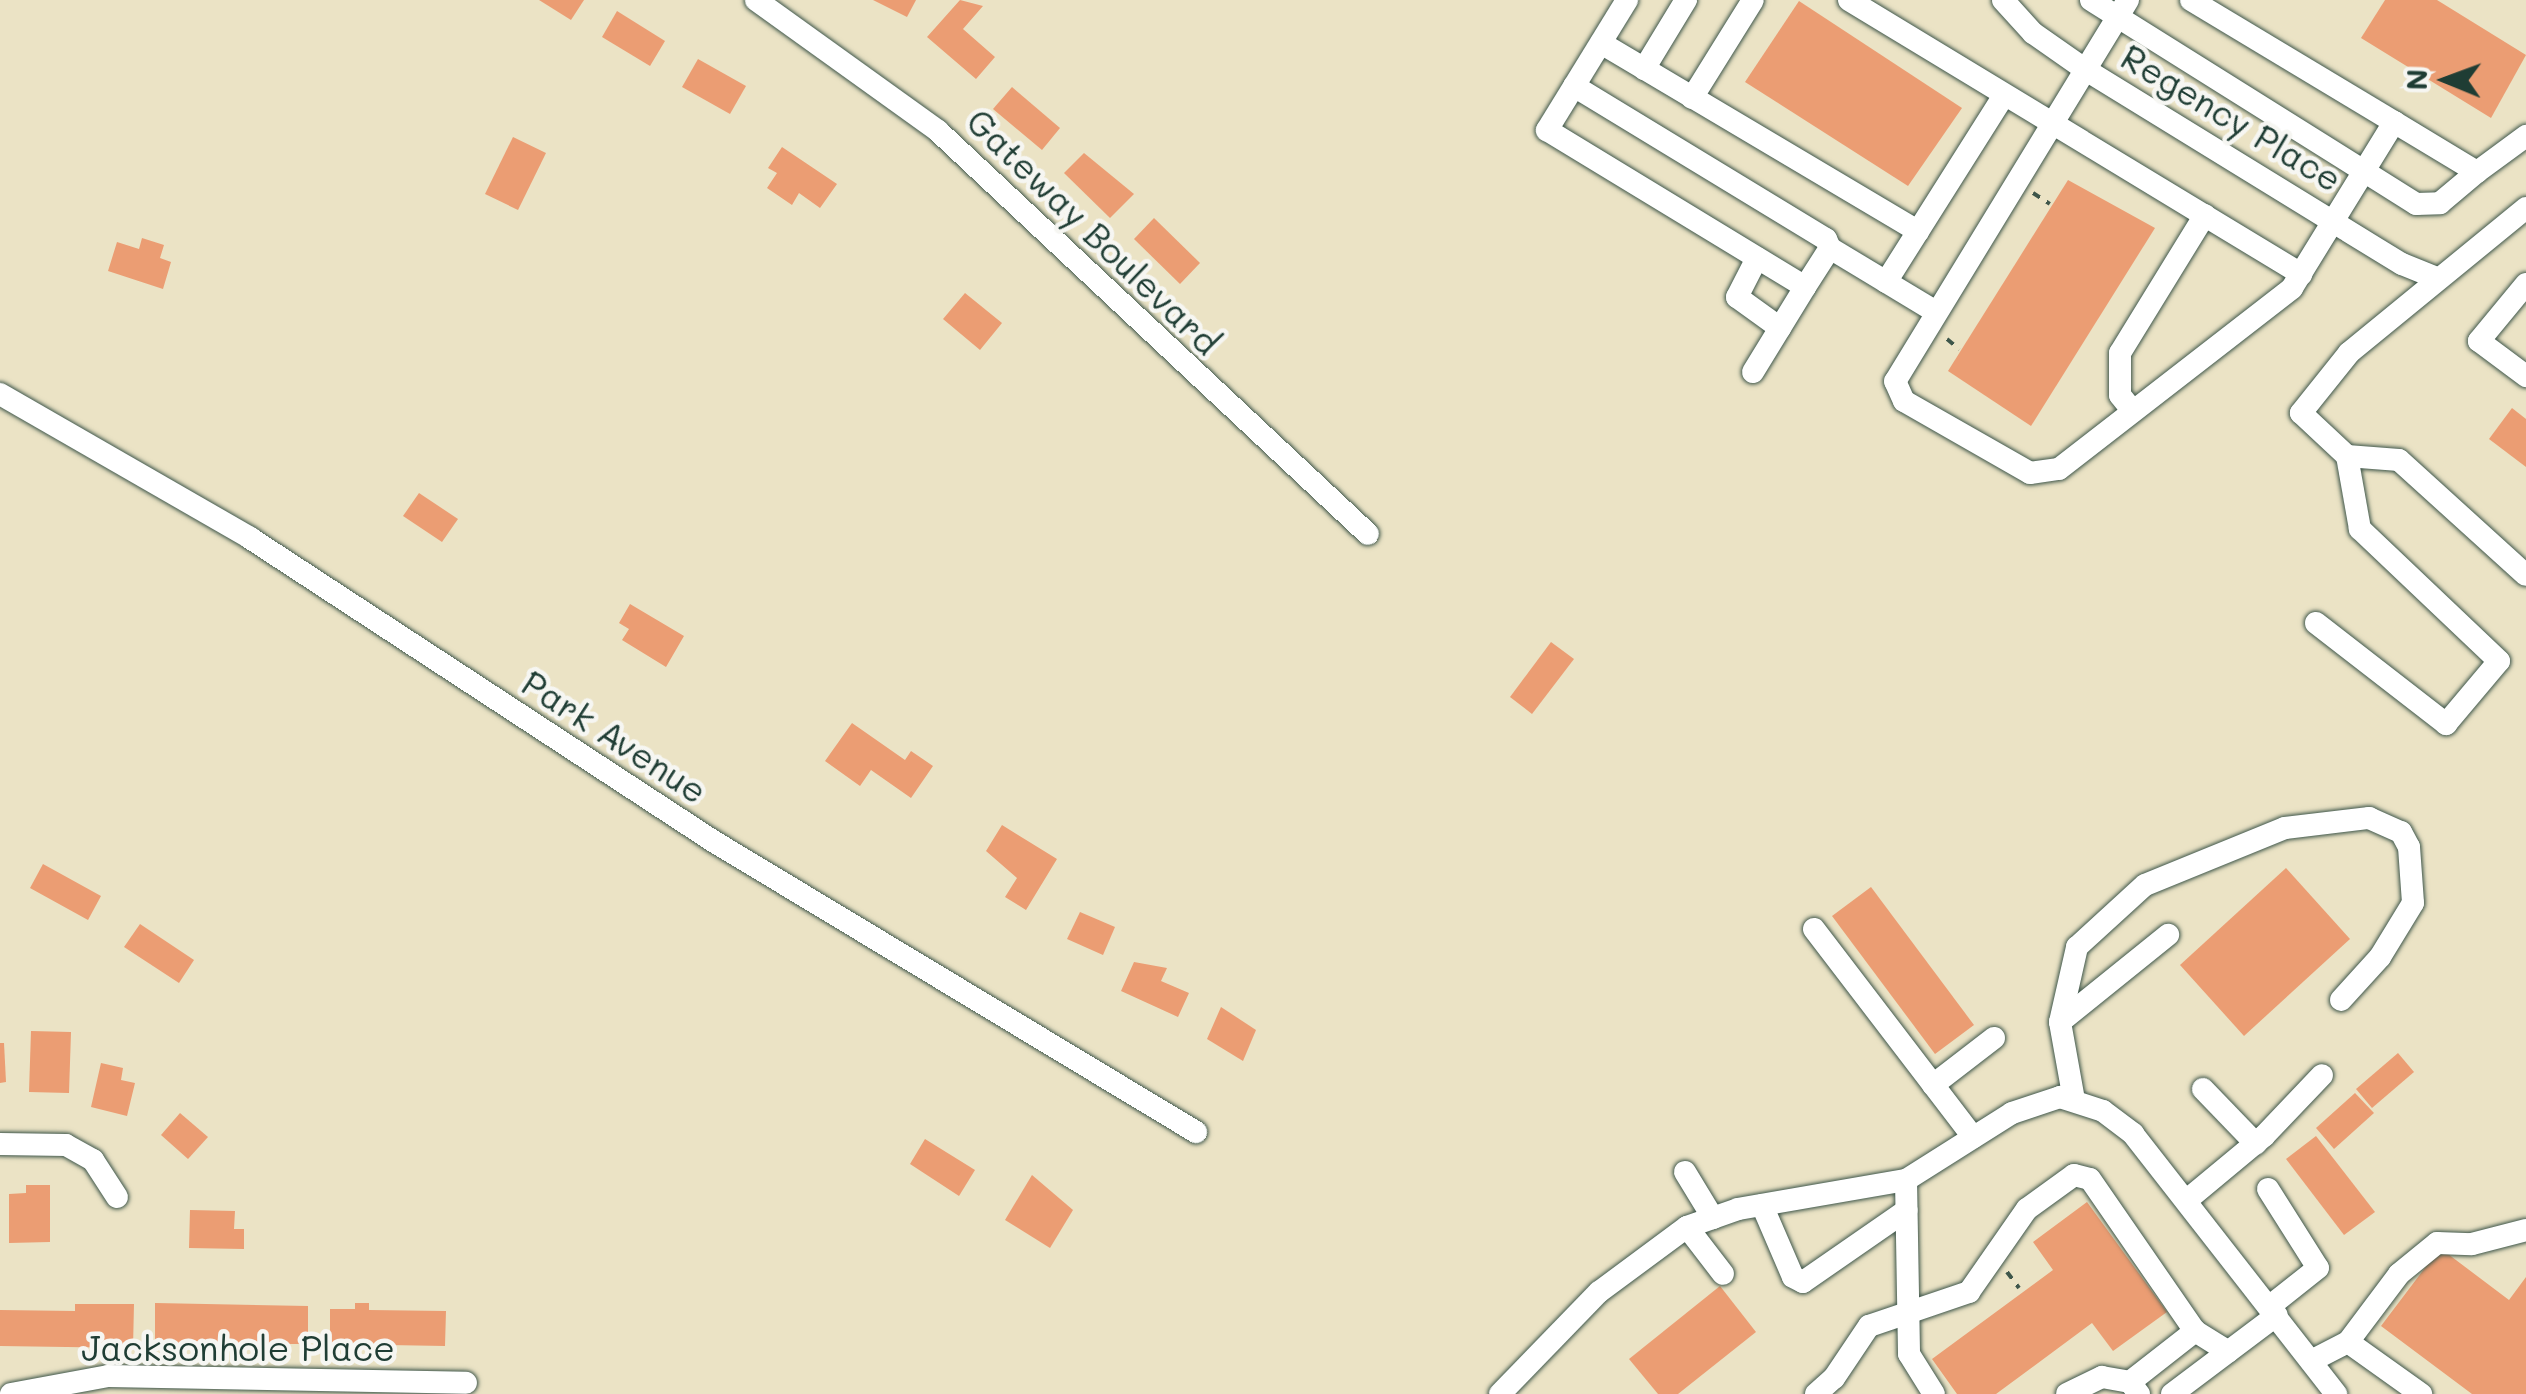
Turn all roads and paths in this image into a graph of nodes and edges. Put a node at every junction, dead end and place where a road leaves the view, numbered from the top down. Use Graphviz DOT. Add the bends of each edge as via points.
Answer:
graph roads {
  1 [pos="756,0"];
  2 [pos="1627,0"];
  3 [pos="1686,0"];
  4 [pos="1753,0"];
  5 [pos="1849,0"];
  6 [pos="2003,0"];
  7 [pos="2091,0"];
  8 [pos="2191,0"];
  9 [pos="2121,10"];
  10 [pos="1600,43"];
  11 [pos="1644,68"];
  12 [pos="2083,68"];
  13 [pos="1574,86"];
  14 [pos="2004,96"];
  15 [pos="1692,98"];
  16 [pos="2051,120"];
  17 [pos="2394,122"];
  18 [pos="2526,136"];
  19 [pos="2363,171"];
  20 [pos="2477,172"];
  21 [pos="2526,208"];
  22 [pos="2206,216"];
  23 [pos="2334,219"];
  24 [pos="1918,231"];
  25 [pos="1830,248"];
  26 [pos="1758,258"];
  27 [pos="2301,274"];
  28 [pos="2436,278"];
  29 [pos="1886,282"];
  30 [pos="2526,284"];
  31 [pos="1805,287"];
  32 [pos="1936,312"];
  33 [pos="1780,328"];
  34 [pos="1944,336"];
  35 [pos="1959,348"];
  36 [pos="1753,372"];
  37 [pos="2526,376"];
  38 [pos="0,394"];
  39 [pos="2132,410"];
  40 [pos="2347,456"];
  41 [pos="1368,534"];
  42 [pos="2526,574"];
  43 [pos="2316,623"];
  44 [pos="1814,929"];
  45 [pos="2168,935"];
  46 [pos="2341,1000"];
  47 [pos="2060,1022"];
  48 [pos="1994,1038"];
  49 [pos="2322,1076"];
  50 [pos="1933,1085"];
  51 [pos="2202,1089"];
  52 [pos="2074,1100"];
  53 [pos="1196,1132"];
  54 [pos="1973,1137"];
  55 [pos="0,1144"];
  56 [pos="2256,1144"];
  57 [pos="1685,1172"];
  58 [pos="1906,1180"];
  59 [pos="2268,1190"];
  60 [pos="117,1197"];
  61 [pos="2187,1200"];
  62 [pos="1762,1206"];
  63 [pos="1907,1210"];
  64 [pos="1714,1218"];
  65 [pos="1687,1227"];
  66 [pos="2526,1230"];
  67 [pos="1723,1274"];
  68 [pos="2274,1310"];
  69 [pos="1908,1312"];
  70 [pos="2195,1332"];
  71 [pos="2348,1342"];
  72 [pos="2228,1352"];
  73 [pos="2311,1361"];
  74 [pos="466,1383"];
  75 [pos="2135,1388"];
  76 [pos="11,1394"];
  77 [pos="1500,1394"];
  78 [pos="1816,1394"];
  79 [pos="1934,1394"];
  80 [pos="2066,1394"];
  81 [pos="2172,1394"];
  82 [pos="2336,1394"];
  83 [pos="2421,1394"];
  1 -- 41 [label="street, Gateway Boulevard" via="938,131"];
  2 -- 10 [label="street"];
  3 -- 11 [label="street"];
  4 -- 15 [label="street"];
  5 -- 14 [label="street"];
  6 -- 12 [label="street, Regency Place" via="2032,33"];
  7 -- 9 [label="street"];
  8 -- 17 [label="street"];
  9 -- 12 [label="street"];
  9 -- 19 [label="street"];
  10 -- 11 [label="street"];
  10 -- 13 [label="street"];
  11 -- 15 [label="street"];
  12 -- 16 [label="street"];
  12 -- 23 [label="street, Regency Place"];
  13 -- 25 [label="street" via="1826,239"];
  13 -- 26 [label="street" via="1547,130"];
  14 -- 16 [label="street"];
  14 -- 24 [label="street"];
  15 -- 24 [label="street"];
  16 -- 22 [label="street"];
  16 -- 32 [label="street"];
  17 -- 19 [label="street"];
  17 -- 20 [label="street"];
  18 -- 20 [label="street"];
  19 -- 20 [label="street" via="2430,206"];
  19 -- 23 [label="street"];
  21 -- 28 [label="street"];
  22 -- 27 [label="street"];
  22 -- 39 [label="street" via="2120,353 2120,395"];
  23 -- 27 [label="street"];
  23 -- 28 [label="street, Regency Place"];
  24 -- 29 [label="street"];
  25 -- 29 [label="street"];
  25 -- 31 [label="street"];
  26 -- 31 [label="street"];
  26 -- 33 [label="street" via="1737,297"];
  27 -- 39 [label="street" via="2292,288"];
  28 -- 40 [label="street" via="2350,354 2301,413"];
  29 -- 32 [label="street"];
  30 -- 37 [label="street" via="2479,341"];
  31 -- 33 [label="street"];
  32 -- 39 [label="street" via="1896,390 1904,401 2030,473 2059,469"];
  33 -- 36 [label="street"];
  34 -- 35 [label="path"];
  38 -- 53 [label="street, Park Avenue" via="250,538 712,841"];
  40 -- 42 [label="street" via="2399,460"];
  40 -- 43 [label="street" via="2360,530 2499,661 2446,724"];
  44 -- 50 [label="street"];
  45 -- 47 [label="street"];
  46 -- 47 [label="street" via="2380,957 2413,903 2409,847 2401,832 2369,818 2285,828 2136,891 2077,947"];
  47 -- 52 [label="street"];
  48 -- 50 [label="street"];
  49 -- 56 [label="street"];
  50 -- 54 [label="street"];
  51 -- 56 [label="street"];
  52 -- 54 [label="street" via="2038,1100"];
  52 -- 61 [label="street" via="2103,1111 2132,1134"];
  54 -- 58 [label="street"];
  55 -- 60 [label="street" via="66,1145 93,1160"];
  56 -- 61 [label="street"];
  57 -- 64 [label="street"];
  58 -- 62 [label="street"];
  58 -- 63 [label="street"];
  59 -- 68 [label="street" via="2318,1268"];
  61 -- 68 [label="street"];
  62 -- 63 [label="street" via="1802,1282"];
  62 -- 64 [label="street"];
  63 -- 69 [label="street"];
  64 -- 65 [label="street"];
  65 -- 67 [label="street"];
  65 -- 77 [label="street" via="1599,1292"];
  66 -- 71 [label="street" via="2472,1244 2436,1244 2399,1274"];
  68 -- 72 [label="street"];
  68 -- 73 [label="street"];
  69 -- 70 [label="street" via="1968,1292 1988,1273 2028,1209 2074,1175 2090,1179"];
  69 -- 78 [label="street" via="1869,1326"];
  69 -- 79 [label="street" via="1909,1354"];
  70 -- 72 [label="street"];
  70 -- 75 [label="street"];
  71 -- 73 [label="street"];
  71 -- 83 [label="street"];
  72 -- 81 [label="street"];
  73 -- 82 [label="street"];
  74 -- 76 [label="street, Jacksonhole Place" via="108,1376"];
  75 -- 80 [label="street" via="2102,1377"];
}
